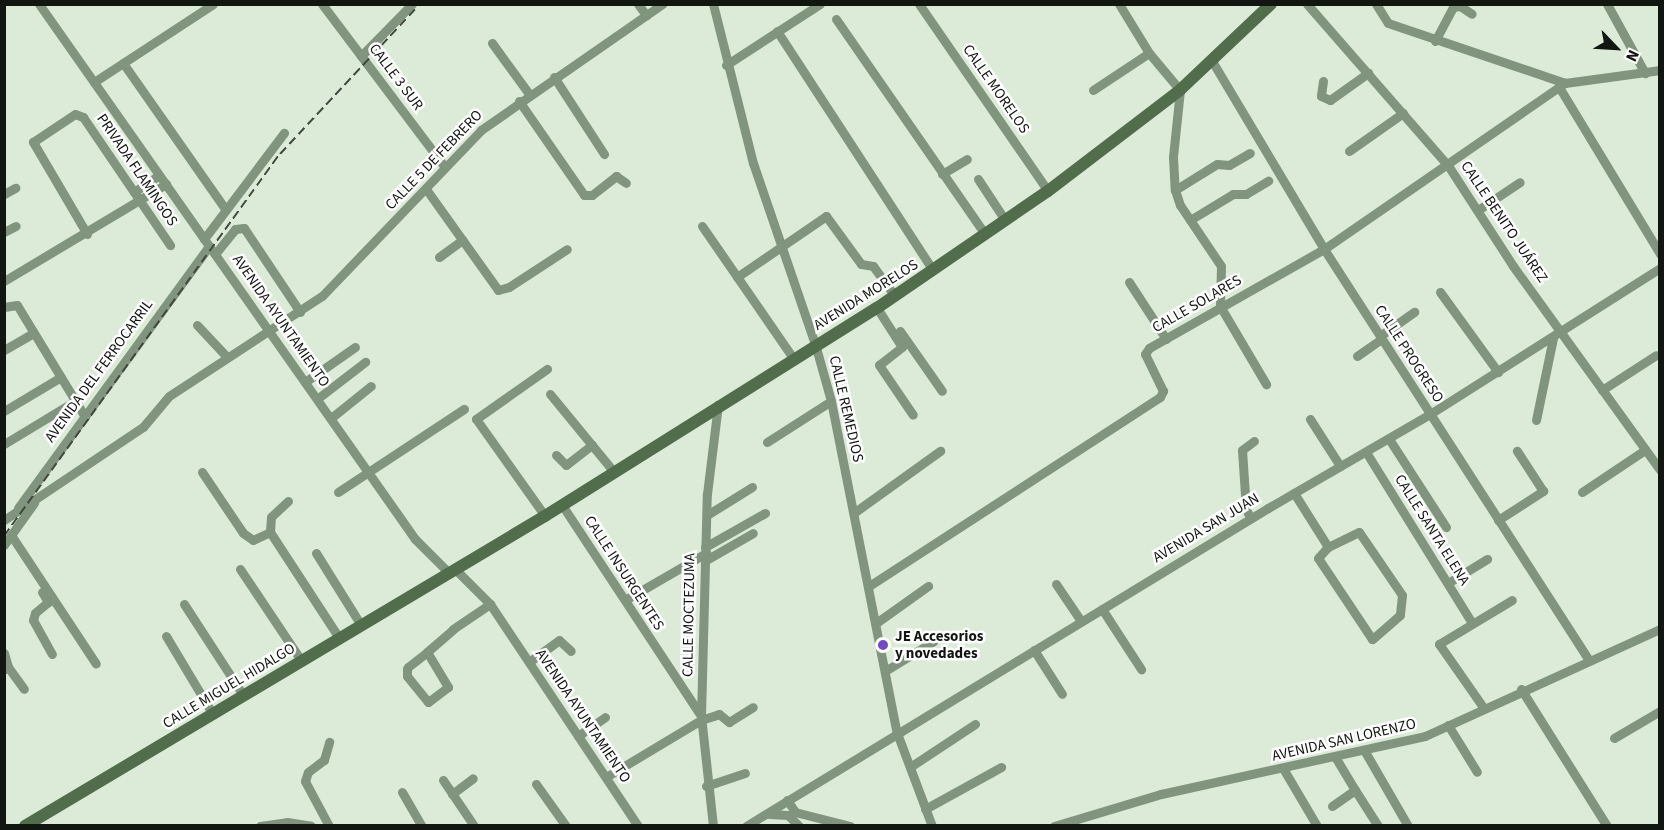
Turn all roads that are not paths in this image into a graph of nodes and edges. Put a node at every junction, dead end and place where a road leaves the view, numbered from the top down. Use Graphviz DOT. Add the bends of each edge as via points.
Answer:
graph roads {
  1 [pos="39,4"];
  2 [pos="213,4"];
  3 [pos="322,4"];
  4 [pos="412,4"];
  5 [pos="638,4"];
  6 [pos="662,4"];
  7 [pos="713,4"];
  8 [pos="820,4"];
  9 [pos="919,4"];
  10 [pos="1270,4"];
  11 [pos="1307,4"];
  12 [pos="1376,4"];
  13 [pos="1607,4"];
  14 [pos="1119,5"];
  15 [pos="1472,14"];
  16 [pos="646,15"];
  17 [pos="836,19"];
  18 [pos="777,31"];
  19 [pos="1435,41"];
  20 [pos="492,43"];
  21 [pos="1149,53"];
  22 [pos="361,56"];
  23 [pos="1212,61"];
  24 [pos="123,63"];
  25 [pos="726,65"];
  26 [pos="1659,70"];
  27 [pos="1368,73"];
  28 [pos="1645,73"];
  29 [pos="554,77"];
  30 [pos="1323,81"];
  31 [pos="94,82"];
  32 [pos="1562,85"];
  33 [pos="1092,90"];
  34 [pos="1180,90"];
  35 [pos="529,94"];
  36 [pos="519,101"];
  37 [pos="1403,113"];
  38 [pos="284,133"];
  39 [pos="1349,151"];
  40 [pos="1250,153"];
  41 [pos="604,154"];
  42 [pos="967,159"];
  43 [pos="445,167"];
  44 [pos="1449,167"];
  45 [pos="942,174"];
  46 [pos="159,175"];
  47 [pos="978,179"];
  48 [pos="1268,181"];
  49 [pos="1520,182"];
  50 [pos="626,183"];
  51 [pos="166,184"];
  52 [pos="15,188"];
  53 [pos="426,189"];
  54 [pos="1048,190"];
  55 [pos="1175,190"];
  56 [pos="134,192"];
  57 [pos="4,194"];
  58 [pos="140,201"];
  59 [pos="226,210"];
  60 [pos="1478,210"];
  61 [pos="1005,220"];
  62 [pos="1190,220"];
  63 [pos="16,225"];
  64 [pos="702,226"];
  65 [pos="4,232"];
  66 [pos="87,234"];
  67 [pos="985,234"];
  68 [pos="462,240"];
  69 [pos="170,245"];
  70 [pos="209,246"];
  71 [pos="781,246"];
  72 [pos="567,249"];
  73 [pos="1324,249"];
  74 [pos="1659,254"];
  75 [pos="439,257"];
  76 [pos="1659,268"];
  77 [pos="933,270"];
  78 [pos="736,277"];
  79 [pos="4,281"];
  80 [pos="1129,282"];
  81 [pos="1440,292"];
  82 [pos="895,296"];
  83 [pos="879,306"];
  84 [pos="1220,306"];
  85 [pos="4,307"];
  86 [pos="300,312"];
  87 [pos="1414,312"];
  88 [pos="197,325"];
  89 [pos="269,332"];
  90 [pos="34,333"];
  91 [pos="1557,335"];
  92 [pos="1381,338"];
  93 [pos="1166,339"];
  94 [pos="815,344"];
  95 [pos="355,346"];
  96 [pos="4,350"];
  97 [pos="1656,355"];
  98 [pos="1357,356"];
  99 [pos="227,357"];
  100 [pos="793,358"];
  101 [pos="365,362"];
  102 [pos="547,369"];
  103 [pos="1498,372"];
  104 [pos="61,377"];
  105 [pos="305,382"];
  106 [pos="1266,384"];
  107 [pos="371,386"];
  108 [pos="1602,390"];
  109 [pos="942,391"];
  110 [pos="550,394"];
  111 [pos="317,399"];
  112 [pos="75,401"];
  113 [pos="831,401"];
  114 [pos="718,405"];
  115 [pos="464,409"];
  116 [pos="4,411"];
  117 [pos="1430,414"];
  118 [pos="913,415"];
  119 [pos="84,417"];
  120 [pos="331,418"];
  121 [pos="1310,418"];
  122 [pos="1536,420"];
  123 [pos="1389,439"];
  124 [pos="1254,441"];
  125 [pos="767,442"];
  126 [pos="4,444"];
  127 [pos="592,445"];
  128 [pos="1645,450"];
  129 [pos="940,451"];
  130 [pos="1517,451"];
  131 [pos="1366,452"];
  132 [pos="556,455"];
  133 [pos="1340,466"];
  134 [pos="1659,470"];
  135 [pos="202,472"];
  136 [pos="368,472"];
  137 [pos="614,472"];
  138 [pos="752,487"];
  139 [pos="338,492"];
  140 [pos="1582,492"];
  141 [pos="1294,493"];
  142 [pos="37,499"];
  143 [pos="288,501"];
  144 [pos="562,505"];
  145 [pos="855,512"];
  146 [pos="765,513"];
  147 [pos="14,514"];
  148 [pos="707,515"];
  149 [pos="545,516"];
  150 [pos="1251,518"];
  151 [pos="4,520"];
  152 [pos="1498,520"];
  153 [pos="1446,527"];
  154 [pos="270,532"];
  155 [pos="753,533"];
  156 [pos="8,540"];
  157 [pos="1328,547"];
  158 [pos="316,553"];
  159 [pos="706,553"];
  160 [pos="1487,559"];
  161 [pos="240,569"];
  162 [pos="452,571"];
  163 [pos="1448,583"];
  164 [pos="1056,584"];
  165 [pos="869,586"];
  166 [pos="928,586"];
  167 [pos="625,600"];
  168 [pos="1512,600"];
  169 [pos="184,604"];
  170 [pos="490,604"];
  171 [pos="1102,609"];
  172 [pos="1081,621"];
  173 [pos="876,623"];
  174 [pos="1472,623"];
  175 [pos="361,625"];
  176 [pos="1658,632"];
  177 [pos="166,636"];
  178 [pos="339,638"];
  179 [pos="934,641"];
  180 [pos="1034,650"];
  181 [pos="571,651"];
  182 [pos="427,652"];
  183 [pos="4,653"];
  184 [pos="52,654"];
  185 [pos="1588,659"];
  186 [pos="301,660"];
  187 [pos="530,662"];
  188 [pos="96,664"];
  189 [pos="6,668"];
  190 [pos="1142,669"];
  191 [pos="885,671"];
  192 [pos="1521,689"];
  193 [pos="24,690"];
  194 [pos="1062,694"];
  195 [pos="243,695"];
  196 [pos="1483,706"];
  197 [pos="753,707"];
  198 [pos="1659,711"];
  199 [pos="212,713"];
  200 [pos="605,717"];
  201 [pos="701,718"];
  202 [pos="975,724"];
  203 [pos="1448,725"];
  204 [pos="897,733"];
  205 [pos="578,736"];
  206 [pos="1614,738"];
  207 [pos="329,742"];
  208 [pos="1364,750"];
  209 [pos="1335,757"];
  210 [pos="910,767"];
  211 [pos="1001,767"];
  212 [pos="1284,770"];
  213 [pos="1477,772"];
  214 [pos="745,773"];
  215 [pos="606,777"];
  216 [pos="473,778"];
  217 [pos="443,780"];
  218 [pos="536,784"];
  219 [pos="706,786"];
  220 [pos="1355,790"];
  221 [pos="402,792"];
  222 [pos="452,794"];
  223 [pos="787,800"];
  224 [pos="1332,806"];
  225 [pos="926,809"];
  226 [pos="768,814"];
  227 [pos="798,823"];
  228 [pos="830,823"];
  229 [pos="279,824"];
  230 [pos="25,825"];
  231 [pos="260,825"];
  232 [pos="311,825"];
  233 [pos="329,825"];
  234 [pos="422,825"];
  235 [pos="474,825"];
  236 [pos="566,825"];
  237 [pos="638,825"];
  238 [pos="713,825"];
  239 [pos="746,825"];
  240 [pos="850,825"];
  241 [pos="932,825"];
  242 [pos="1056,825"];
  243 [pos="1317,825"];
  244 [pos="1378,825"];
  245 [pos="1408,825"];
  246 [pos="1607,825"];
  1 -- 31 [label="street, AVENIDA AYUNTAMIENTO"];
  2 -- 24 [label="street"];
  3 -- 22 [label="street, CALLE 3 SUR"];
  4 -- 22 [label="street"];
  5 -- 16 [label="street"];
  6 -- 16 [label="street, CALLE 5 DE FEBRERO"];
  7 -- 25 [label="street, CALLE REMEDIOS"];
  8 -- 18 [label="street"];
  9 -- 54 [label="street, CALLE MORELOS"];
  10 -- 23 [label="street, AVENIDA MORELOS"];
  11 -- 27 [label="street, CALLE BENITO JUÁREZ"];
  12 -- 19 [label="street, CALLE SOLARES" via="1388,23"];
  13 -- 28 [label="street"];
  14 -- 21 [label="street"];
  15 -- 19 [label="street" via="1460,6 1453,7"];
  16 -- 29 [label="street, CALLE 5 DE FEBRERO"];
  17 -- 45 [label="street"];
  18 -- 25 [label="street"];
  18 -- 77 [label="street"];
  19 -- 32 [label="street, CALLE SOLARES"];
  20 -- 35 [label="street"];
  21 -- 33 [label="street"];
  21 -- 34 [label="street"];
  22 -- 43 [label="street, CALLE 3 SUR"];
  23 -- 34 [label="street, AVENIDA MORELOS"];
  23 -- 73 [label="street, CALLE PROGRESO"];
  24 -- 31 [label="street"];
  24 -- 59 [label="street"];
  25 -- 71 [label="street, CALLE REMEDIOS"];
  26 -- 28 [label="street, CALLE SOLARES"];
  27 -- 30 [label="street" via="1330,100 1321,96"];
  27 -- 37 [label="street, CALLE BENITO JUÁREZ"];
  28 -- 32 [label="street, CALLE SOLARES"];
  29 -- 35 [label="street, CALLE 5 DE FEBRERO"];
  29 -- 41 [label="street"];
  31 -- 46 [label="street, AVENIDA AYUNTAMIENTO"];
  32 -- 44 [label="street, CALLE SOLARES"];
  32 -- 74 [label="street"];
  34 -- 54 [label="street, AVENIDA MORELOS"];
  34 -- 55 [label="street" via="1173,157"];
  35 -- 36 [label="street, CALLE 5 DE FEBRERO"];
  36 -- 43 [label="street, CALLE 5 DE FEBRERO" via="481,130"];
  36 -- 50 [label="street" via="584,195 589,196 613,176"];
  37 -- 39 [label="street"];
  37 -- 44 [label="street, CALLE BENITO JUÁREZ"];
  38 -- 59 [label="street, AVENIDA DEL FERROCARRIL"];
  40 -- 55 [label="street" via="1229,165 1217,164"];
  42 -- 45 [label="street"];
  43 -- 53 [label="street, CALLE 5 DE FEBRERO"];
  44 -- 60 [label="street, CALLE BENITO JUÁREZ"];
  44 -- 73 [label="street, CALLE SOLARES"];
  45 -- 67 [label="street"];
  46 -- 51 [label="street, AVENIDA AYUNTAMIENTO"];
  46 -- 56 [label="street"];
  47 -- 61 [label="street"];
  48 -- 62 [label="street" via="1246,194 1233,194"];
  49 -- 60 [label="street"];
  51 -- 58 [label="street"];
  51 -- 70 [label="street, AVENIDA AYUNTAMIENTO"];
  52 -- 57 [label="street"];
  53 -- 68 [label="street"];
  53 -- 86 [label="street, CALLE 5 DE FEBRERO" via="334,285"];
  54 -- 61 [label="street, AVENIDA MORELOS"];
  55 -- 62 [label="street"];
  56 -- 58 [label="street, PRIVADA FLAMINGOS"];
  56 -- 66 [label="street, PRIVADA FLAMINGOS" via="78,114 34,138"];
  58 -- 66 [label="street"];
  58 -- 69 [label="street, PRIVADA FLAMINGOS"];
  59 -- 70 [label="street, AVENIDA DEL FERROCARRIL"];
  60 -- 91 [label="street, CALLE BENITO JUÁREZ"];
  61 -- 67 [label="street, AVENIDA MORELOS"];
  62 -- 84 [label="street" via="1221,266"];
  63 -- 65 [label="street"];
  64 -- 78 [label="street"];
  66 -- 79 [label="street"];
  67 -- 77 [label="street, AVENIDA MORELOS"];
  68 -- 72 [label="street" via="498,290 509,287"];
  68 -- 75 [label="street"];
  70 -- 86 [label="street" via="235,229 244,228"];
  70 -- 89 [label="street, AVENIDA AYUNTAMIENTO"];
  70 -- 119 [label="street, AVENIDA DEL FERROCARRIL"];
  71 -- 78 [label="street"];
  71 -- 82 [label="street" via="822,218 830,217 861,264 873,266"];
  71 -- 94 [label="street, CALLE REMEDIOS"];
  73 -- 84 [label="street, CALLE SOLARES"];
  73 -- 92 [label="street, CALLE PROGRESO"];
  76 -- 91 [label="street, AVENIDA SAN JUAN"];
  77 -- 82 [label="street, AVENIDA MORELOS"];
  78 -- 100 [label="street"];
  80 -- 93 [label="street"];
  81 -- 103 [label="street"];
  82 -- 83 [label="street, AVENIDA MORELOS"];
  83 -- 94 [label="street, AVENIDA MORELOS"];
  83 -- 109 [label="street"];
  83 -- 118 [label="street" via="902,347 879,365"];
  84 -- 93 [label="street, CALLE SOLARES"];
  84 -- 106 [label="street"];
  85 -- 90 [label="street" via="17,305"];
  86 -- 89 [label="street, CALLE 5 DE FEBRERO"];
  87 -- 92 [label="street"];
  88 -- 99 [label="street"];
  89 -- 99 [label="street, CALLE 5 DE FEBRERO"];
  89 -- 105 [label="street, AVENIDA AYUNTAMIENTO"];
  90 -- 96 [label="street"];
  90 -- 104 [label="street"];
  91 -- 103 [label="street, AVENIDA SAN JUAN"];
  91 -- 108 [label="street, CALLE BENITO JUÁREZ"];
  91 -- 122 [label="street"];
  92 -- 98 [label="street"];
  92 -- 117 [label="street, CALLE PROGRESO"];
  93 -- 165 [label="street, CALLE SOLARES" via="1145,354 1163,391 1160,398"];
  94 -- 100 [label="street, AVENIDA MORELOS"];
  94 -- 113 [label="street, CALLE REMEDIOS"];
  95 -- 105 [label="street"];
  97 -- 108 [label="street"];
  99 -- 142 [label="street, CALLE 5 DE FEBRERO" via="169,396 143,427"];
  100 -- 114 [label="street, AVENIDA MORELOS"];
  101 -- 111 [label="street"];
  102 -- 149 [label="street" via="476,419"];
  103 -- 117 [label="street, AVENIDA SAN JUAN"];
  104 -- 112 [label="street"];
  104 -- 116 [label="street"];
  105 -- 111 [label="street, AVENIDA AYUNTAMIENTO"];
  107 -- 120 [label="street"];
  108 -- 128 [label="street, CALLE BENITO JUÁREZ"];
  110 -- 127 [label="street"];
  111 -- 120 [label="street, AVENIDA AYUNTAMIENTO"];
  112 -- 119 [label="street"];
  112 -- 126 [label="street"];
  113 -- 125 [label="street"];
  113 -- 145 [label="street, CALLE REMEDIOS"];
  114 -- 137 [label="street, AVENIDA MORELOS"];
  114 -- 148 [label="street, CALLE MOCTEZUMA"];
  115 -- 136 [label="street"];
  117 -- 123 [label="street, AVENIDA SAN JUAN"];
  117 -- 152 [label="street, CALLE PROGRESO"];
  119 -- 147 [label="street, AVENIDA DEL FERROCARRIL"];
  120 -- 136 [label="street, AVENIDA AYUNTAMIENTO"];
  121 -- 133 [label="street"];
  123 -- 131 [label="street, AVENIDA SAN JUAN"];
  123 -- 153 [label="street"];
  124 -- 150 [label="street" via="1242,450 1246,510"];
  127 -- 132 [label="street" via="566,465"];
  127 -- 137 [label="street"];
  128 -- 134 [label="street, CALLE BENITO JUÁREZ"];
  128 -- 140 [label="street"];
  129 -- 145 [label="street"];
  130 -- 152 [label="street" via="1542,491"];
  131 -- 133 [label="street, AVENIDA SAN JUAN"];
  131 -- 163 [label="street, CALLE SANTA ELENA"];
  133 -- 141 [label="street, AVENIDA SAN JUAN"];
  135 -- 154 [label="street" via="243,533 253,540"];
  136 -- 139 [label="street"];
  136 -- 162 [label="street, AVENIDA AYUNTAMIENTO" via="415,538"];
  137 -- 144 [label="street, AVENIDA MORELOS"];
  138 -- 148 [label="street"];
  141 -- 150 [label="street, AVENIDA SAN JUAN"];
  141 -- 157 [label="street"];
  142 -- 147 [label="street, CALLE 5 DE FEBRERO"];
  142 -- 156 [label="street"];
  143 -- 154 [label="street" via="271,517"];
  144 -- 149 [label="street, AVENIDA MORELOS"];
  144 -- 167 [label="street, CALLE INSURGENTES"];
  145 -- 165 [label="street, CALLE REMEDIOS"];
  146 -- 159 [label="street"];
  147 -- 151 [label="street, CALLE 5 DE FEBRERO"];
  148 -- 159 [label="street, CALLE MOCTEZUMA"];
  149 -- 162 [label="street, AVENIDA MORELOS"];
  150 -- 171 [label="street, AVENIDA SAN JUAN"];
  152 -- 185 [label="street, CALLE PROGRESO"];
  154 -- 178 [label="street"];
  155 -- 159 [label="street"];
  156 -- 184 [label="street" via="47,599 33,620"];
  156 -- 188 [label="street"];
  157 -- 157 [label="street" via="1318,558 1372,639 1401,615 1402,595 1359,532"];
  158 -- 175 [label="street"];
  159 -- 167 [label="street"];
  159 -- 201 [label="street, CALLE MOCTEZUMA"];
  160 -- 163 [label="street"];
  161 -- 186 [label="street"];
  162 -- 170 [label="street, AVENIDA AYUNTAMIENTO"];
  162 -- 175 [label="street, CALLE MIGUEL HIDALGO"];
  163 -- 174 [label="street, CALLE SANTA ELENA"];
  164 -- 172 [label="street"];
  165 -- 173 [label="street, CALLE REMEDIOS"];
  166 -- 173 [label="street"];
  167 -- 201 [label="street, CALLE INSURGENTES"];
  168 -- 174 [label="street"];
  169 -- 195 [label="street"];
  170 -- 182 [label="street"];
  170 -- 187 [label="street, AVENIDA AYUNTAMIENTO"];
  171 -- 172 [label="street, AVENIDA SAN JUAN"];
  171 -- 190 [label="street"];
  172 -- 180 [label="street, AVENIDA SAN JUAN"];
  173 -- 191 [label="street, CALLE REMEDIOS"];
  174 -- 196 [label="street" via="1439,644"];
  175 -- 178 [label="street, CALLE MIGUEL HIDALGO"];
  176 -- 185 [label="street, AVENIDA SAN LORENZO"];
  177 -- 199 [label="street"];
  178 -- 186 [label="street, CALLE MIGUEL HIDALGO"];
  179 -- 191 [label="street"];
  180 -- 194 [label="street"];
  180 -- 204 [label="street, AVENIDA SAN JUAN"];
  181 -- 187 [label="street" via="559,640"];
  182 -- 182 [label="street" via="406,672 429,702 448,687"];
  183 -- 189 [label="street"];
  185 -- 192 [label="street, AVENIDA SAN LORENZO"];
  186 -- 195 [label="street, CALLE MIGUEL HIDALGO"];
  187 -- 205 [label="street, AVENIDA AYUNTAMIENTO"];
  189 -- 193 [label="street"];
  191 -- 204 [label="street, CALLE REMEDIOS"];
  192 -- 196 [label="street, AVENIDA SAN LORENZO"];
  192 -- 246 [label="street"];
  195 -- 199 [label="street, CALLE MIGUEL HIDALGO"];
  196 -- 203 [label="street, AVENIDA SAN LORENZO"];
  197 -- 201 [label="street" via="729,722 719,714"];
  198 -- 206 [label="street"];
  199 -- 230 [label="street, CALLE MIGUEL HIDALGO"];
  200 -- 205 [label="street"];
  201 -- 215 [label="street"];
  201 -- 219 [label="street, CALLE MOCTEZUMA"];
  202 -- 210 [label="street"];
  203 -- 208 [label="street, AVENIDA SAN LORENZO" via="1425,736"];
  203 -- 213 [label="street"];
  204 -- 210 [label="street, CALLE REMEDIOS"];
  204 -- 223 [label="street, AVENIDA SAN JUAN"];
  205 -- 215 [label="street, AVENIDA AYUNTAMIENTO"];
  207 -- 233 [label="street" via="324,759 305,777"];
  208 -- 209 [label="street, AVENIDA SAN LORENZO"];
  208 -- 245 [label="street"];
  209 -- 212 [label="street, AVENIDA SAN LORENZO"];
  209 -- 220 [label="street"];
  210 -- 225 [label="street, CALLE REMEDIOS"];
  211 -- 225 [label="street"];
  212 -- 242 [label="street, AVENIDA SAN LORENZO" via="1161,794"];
  212 -- 243 [label="street"];
  214 -- 219 [label="street"];
  215 -- 237 [label="street, AVENIDA AYUNTAMIENTO"];
  216 -- 222 [label="street"];
  217 -- 222 [label="street"];
  218 -- 236 [label="street"];
  219 -- 238 [label="street, CALLE MOCTEZUMA"];
  220 -- 224 [label="street"];
  220 -- 244 [label="street"];
  221 -- 234 [label="street"];
  222 -- 235 [label="street"];
  223 -- 226 [label="street, AVENIDA SAN JUAN"];
  223 -- 228 [label="street" via="795,812"];
  225 -- 241 [label="street, CALLE REMEDIOS"];
  226 -- 227 [label="street" via="788,815"];
  226 -- 239 [label="street, AVENIDA SAN JUAN"];
  228 -- 240 [label="street"];
  229 -- 231 [label="street"];
  229 -- 232 [label="street"];
}
